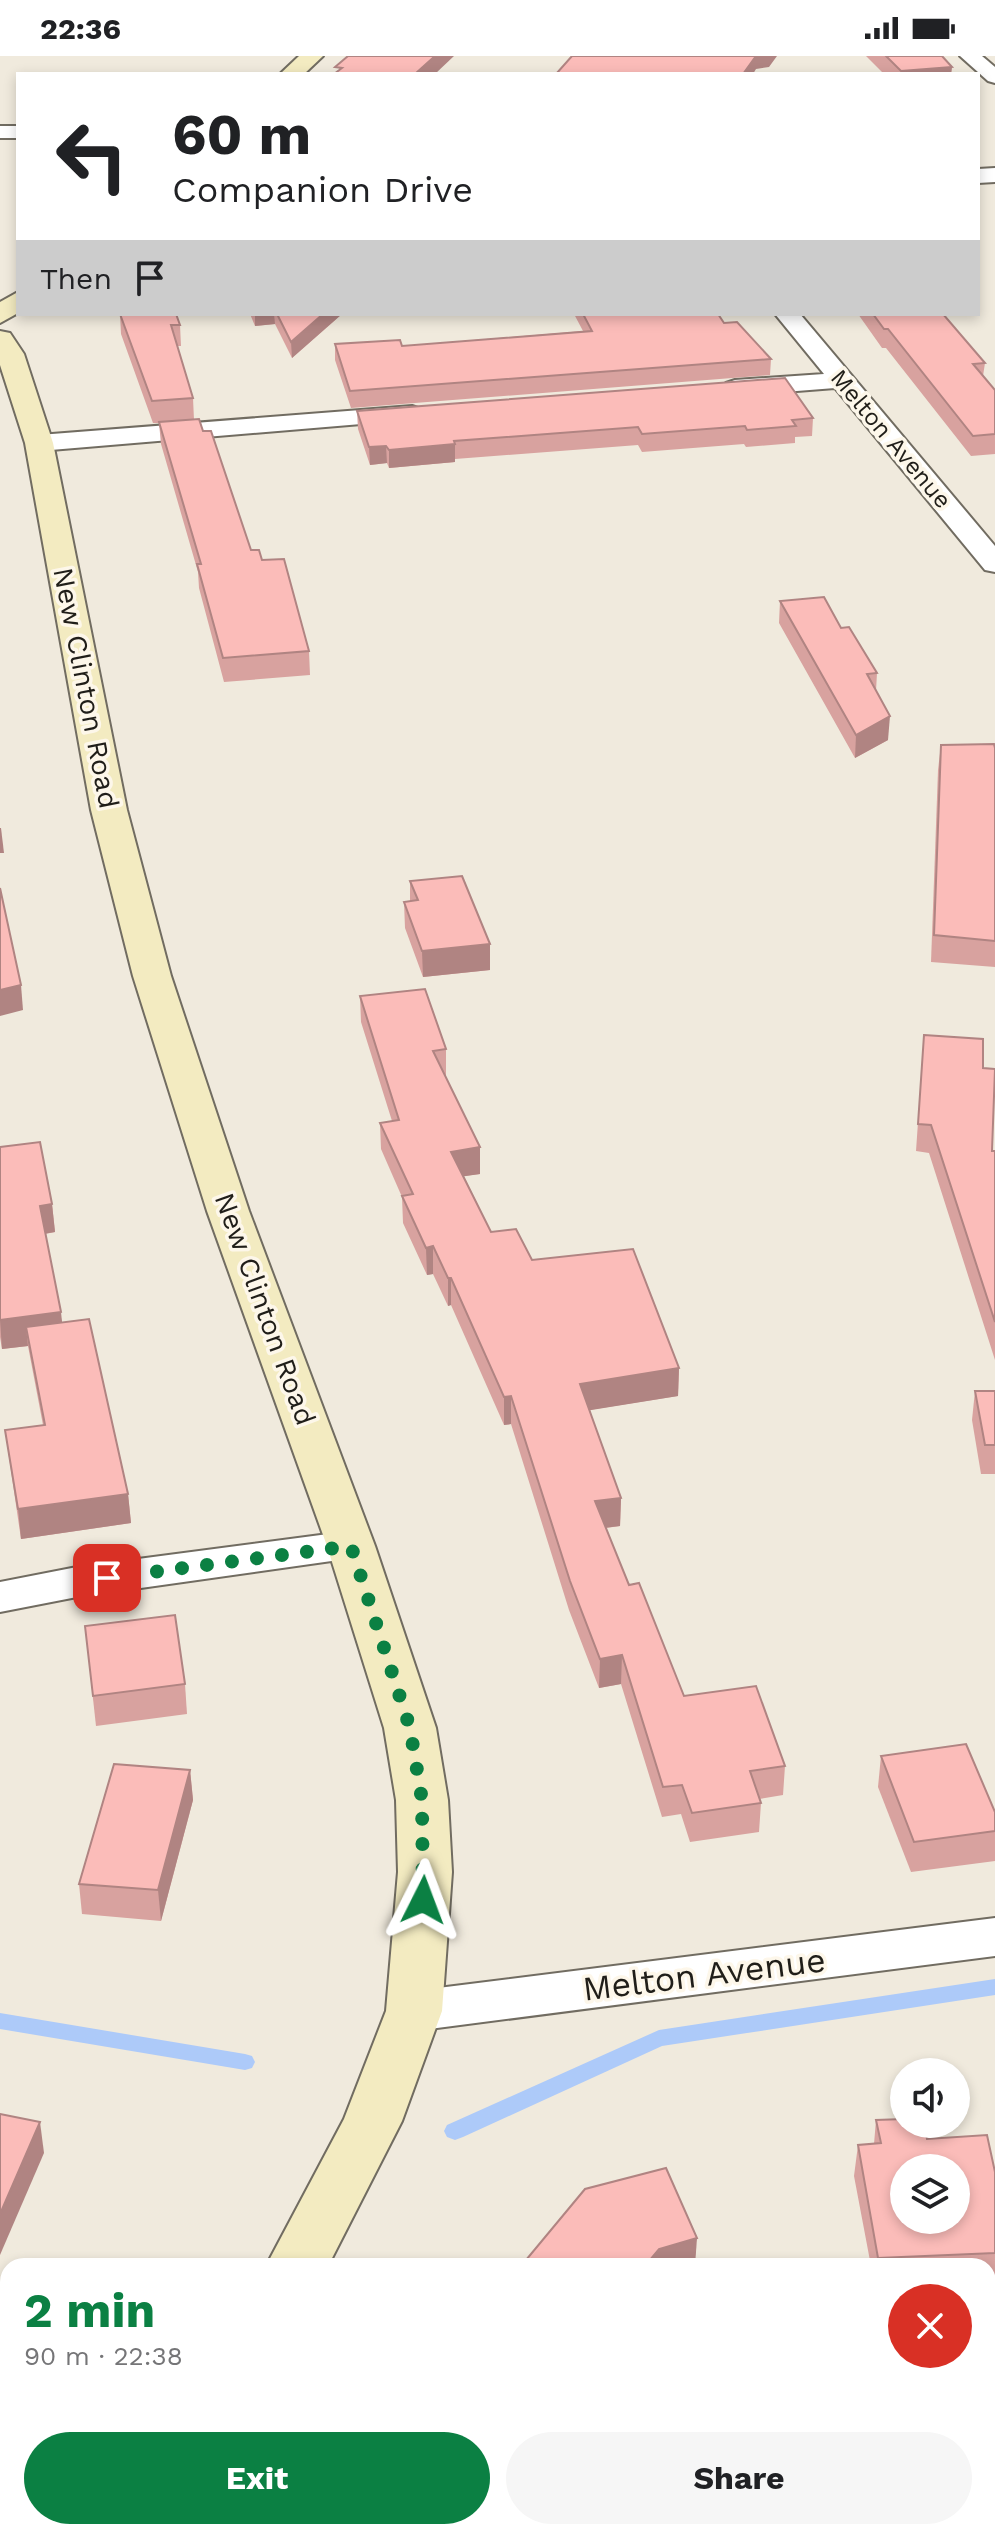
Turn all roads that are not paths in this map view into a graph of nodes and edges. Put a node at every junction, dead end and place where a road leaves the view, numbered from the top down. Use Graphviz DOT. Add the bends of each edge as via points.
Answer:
graph roads {
  1 [pos="312,56"];
  2 [pos="970,56"];
  3 [pos="293,72"];
  4 [pos="995,77"];
  5 [pos="16,302"];
  6 [pos="0,315"];
  7 [pos="789,316"];
  8 [pos="0,339"];
  9 [pos="843,380"];
  10 [pos="717,390"];
  11 [pos="433,412"];
  12 [pos="39,443"];
  13 [pos="995,564"];
  14 [pos="351,1546"];
  15 [pos="0,1597"];
  16 [pos="995,1937"];
  17 [pos="414,2011"];
  18 [pos="301,2258"];
  1 -- 3 [label="street"];
  2 -- 4 [label="street"];
  5 -- 6 [label="street"];
  7 -- 9 [label="street, Melton Avenue"];
  8 -- 12 [label="street, New Clinton Road" via="10,354"];
  9 -- 10 [label="street"];
  9 -- 13 [label="street, Melton Avenue"];
  11 -- 12 [label="street"];
  12 -- 14 [label="street, New Clinton Road" via="109,810 152,976 228,1211"];
  14 -- 15 [label="street"];
  14 -- 17 [label="street, New Clinton Road" via="410,1728 422,1800 425,1872"];
  16 -- 17 [label="street, Melton Avenue"];
  17 -- 18 [label="street, New Clinton Road" via="373,2121"];
}
